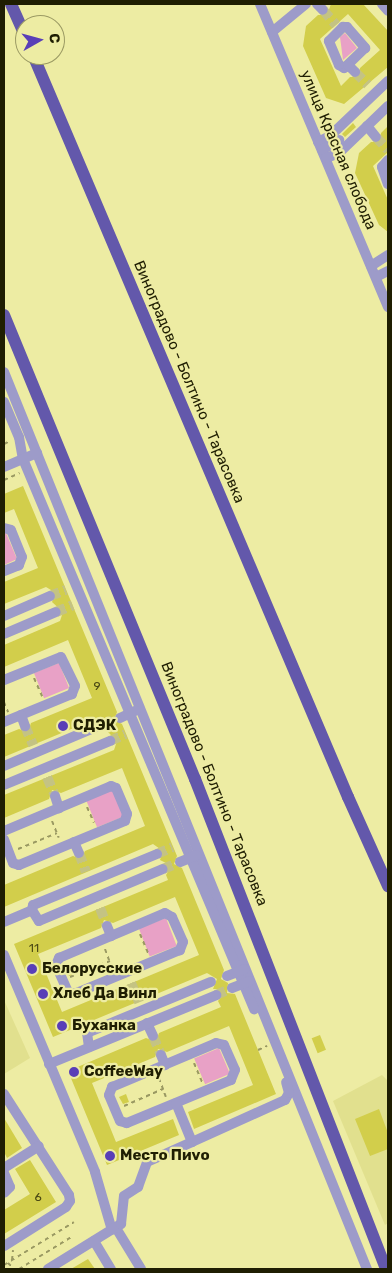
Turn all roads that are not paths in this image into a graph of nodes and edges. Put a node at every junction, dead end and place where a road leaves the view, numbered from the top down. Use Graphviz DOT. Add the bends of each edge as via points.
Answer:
graph roads {
  1 [pos="260,4"];
  2 [pos="306,4"];
  3 [pos="382,4"];
  4 [pos="388,11"];
  5 [pos="272,32"];
  6 [pos="37,65"];
  7 [pos="352,69"];
  8 [pos="388,81"];
  9 [pos="368,85"];
  10 [pos="377,92"];
  11 [pos="388,104"];
  12 [pos="366,126"];
  13 [pos="376,137"];
  14 [pos="339,140"];
  15 [pos="322,150"];
  16 [pos="388,160"];
  17 [pos="388,184"];
  18 [pos="388,255"];
  19 [pos="371,266"];
  20 [pos="388,271"];
  21 [pos="381,282"];
  22 [pos="388,307"];
  23 [pos="4,315"];
  24 [pos="4,372"];
  25 [pos="4,402"];
  26 [pos="37,453"];
  27 [pos="23,459"];
  28 [pos="4,467"];
  29 [pos="4,528"];
  30 [pos="4,571"];
  31 [pos="89,580"];
  32 [pos="71,588"];
  33 [pos="50,596"];
  34 [pos="95,596"];
  35 [pos="83,601"];
  36 [pos="73,605"];
  37 [pos="56,612"];
  38 [pos="4,616"];
  39 [pos="4,634"];
  40 [pos="4,677"];
  41 [pos="141,709"];
  42 [pos="130,713"];
  43 [pos="21,715"];
  44 [pos="120,718"];
  45 [pos="4,722"];
  46 [pos="103,724"];
  47 [pos="147,725"];
  48 [pos="25,726"];
  49 [pos="137,729"];
  50 [pos="126,734"];
  51 [pos="110,741"];
  52 [pos="4,766"];
  53 [pos="4,785"];
  54 [pos="55,796"];
  55 [pos="59,808"];
  56 [pos="4,831"];
  57 [pos="4,840"];
  58 [pos="189,840"];
  59 [pos="74,842"];
  60 [pos="173,847"];
  61 [pos="79,854"];
  62 [pos="157,854"];
  63 [pos="195,856"];
  64 [pos="180,862"];
  65 [pos="164,869"];
  66 [pos="388,886"];
  67 [pos="95,898"];
  68 [pos="100,908"];
  69 [pos="32,910"];
  70 [pos="4,922"];
  71 [pos="4,955"];
  72 [pos="242,970"];
  73 [pos="126,972"];
  74 [pos="227,976"];
  75 [pos="211,982"];
  76 [pos="247,982"];
  77 [pos="131,983"];
  78 [pos="232,988"];
  79 [pos="216,995"];
  80 [pos="148,1023"];
  81 [pos="153,1036"];
  82 [pos="89,1047"];
  83 [pos="161,1054"];
  84 [pos="49,1064"];
  85 [pos="165,1065"];
  86 [pos="4,1094"];
  87 [pos="173,1104"];
  88 [pos="192,1142"];
  89 [pos="39,1146"];
  90 [pos="4,1168"];
  91 [pos="4,1173"];
  92 [pos="4,1193"];
  93 [pos="114,1229"];
  94 [pos="94,1241"];
  95 [pos="9,1246"];
  96 [pos="48,1269"];
  97 [pos="111,1269"];
  98 [pos="141,1269"];
  99 [pos="367,1269"];
  100 [pos="386,1269"];
  1 -- 5 [label="street, улица Красная слобода"];
  2 -- 5 [label="street"];
  3 -- 4 [label="street"];
  5 -- 15 [label="street, улица Красная слобода"];
  6 -- 66 [label="main road, Виноградово - Болтино - Тарасовка"];
  7 -- 7 [label="street" via="340,67 329,44 338,27 347,27 364,48"];
  8 -- 10 [label="street"];
  9 -- 10 [label="street"];
  10 -- 11 [label="street"];
  10 -- 15 [label="street" via="330,136"];
  11 -- 12 [label="street"];
  12 -- 13 [label="street"];
  12 -- 15 [label="street" via="339,152"];
  14 -- 15 [label="street"];
  15 -- 19 [label="street, улица Красная слобода"];
  16 -- 17 [label="street" via="382,167"];
  18 -- 19 [label="street"];
  19 -- 21 [label="street, улица Красная слобода"];
  20 -- 21 [label="street"];
  21 -- 22 [label="street, улица Красная слобода"];
  23 -- 100 [label="main road, Виноградово - Болтино - Тарасовка" via="195,779"];
  24 -- 26 [label="street"];
  25 -- 27 [label="street" via="19,437"];
  26 -- 27 [label="street"];
  26 -- 31 [label="street"];
  27 -- 28 [label="street"];
  27 -- 32 [label="street"];
  29 -- 30 [label="street" via="11,530 22,561"];
  31 -- 32 [label="street"];
  31 -- 34 [label="street"];
  32 -- 35 [label="street"];
  33 -- 38 [label="street"];
  34 -- 35 [label="street"];
  34 -- 41 [label="street"];
  35 -- 36 [label="street"];
  35 -- 42 [label="street"];
  37 -- 39 [label="street"];
  40 -- 43 [label="street" via="61,657 70,675 75,691"];
  41 -- 42 [label="street"];
  41 -- 47 [label="street"];
  42 -- 44 [label="street"];
  42 -- 49 [label="street"];
  43 -- 45 [label="street"];
  43 -- 48 [label="street"];
  46 -- 52 [label="street" via="35,749"];
  47 -- 49 [label="street"];
  47 -- 58 [label="street"];
  49 -- 50 [label="street"];
  49 -- 58 [label="street"];
  51 -- 53 [label="street" via="45,773"];
  54 -- 55 [label="street"];
  55 -- 56 [label="street"];
  55 -- 59 [label="street" via="114,786 123,804 128,818"];
  57 -- 59 [label="street" via="13,863 19,865"];
  58 -- 60 [label="street"];
  58 -- 63 [label="street"];
  59 -- 61 [label="street"];
  62 -- 69 [label="street" via="88,877 33,905"];
  63 -- 64 [label="street"];
  63 -- 72 [label="street"];
  65 -- 67 [label="street"];
  67 -- 68 [label="street"];
  67 -- 69 [label="street" via="39,921"];
  69 -- 70 [label="street"];
  71 -- 84 [label="street"];
  72 -- 74 [label="street"];
  72 -- 76 [label="street"];
  73 -- 73 [label="street" via="74,994 68,992 56,960 106,934 169,914 183,942 180,950"];
  73 -- 77 [label="street"];
  75 -- 82 [label="street" via="140,1006 87,1033"];
  76 -- 78 [label="street"];
  76 -- 88 [label="street" via="288,1088 288,1097"];
  76 -- 99 [label="street"];
  79 -- 80 [label="street"];
  80 -- 81 [label="street"];
  80 -- 82 [label="street"];
  82 -- 84 [label="street"];
  83 -- 85 [label="street"];
  84 -- 93 [label="street" via="95,1172"];
  85 -- 87 [label="street" via="109,1090 120,1121 128,1124"];
  85 -- 87 [label="street" via="220,1043 235,1070 231,1080"];
  86 -- 89 [label="street"];
  87 -- 88 [label="street"];
  88 -- 93 [label="street" via="147,1162 138,1187 124,1196 123,1218"];
  89 -- 90 [label="street"];
  89 -- 95 [label="street" via="69,1195 66,1207"];
  91 -- 92 [label="street" via="10,1187"];
  93 -- 94 [label="street"];
  93 -- 98 [label="street"];
  94 -- 96 [label="street"];
  94 -- 97 [label="street"];
}
